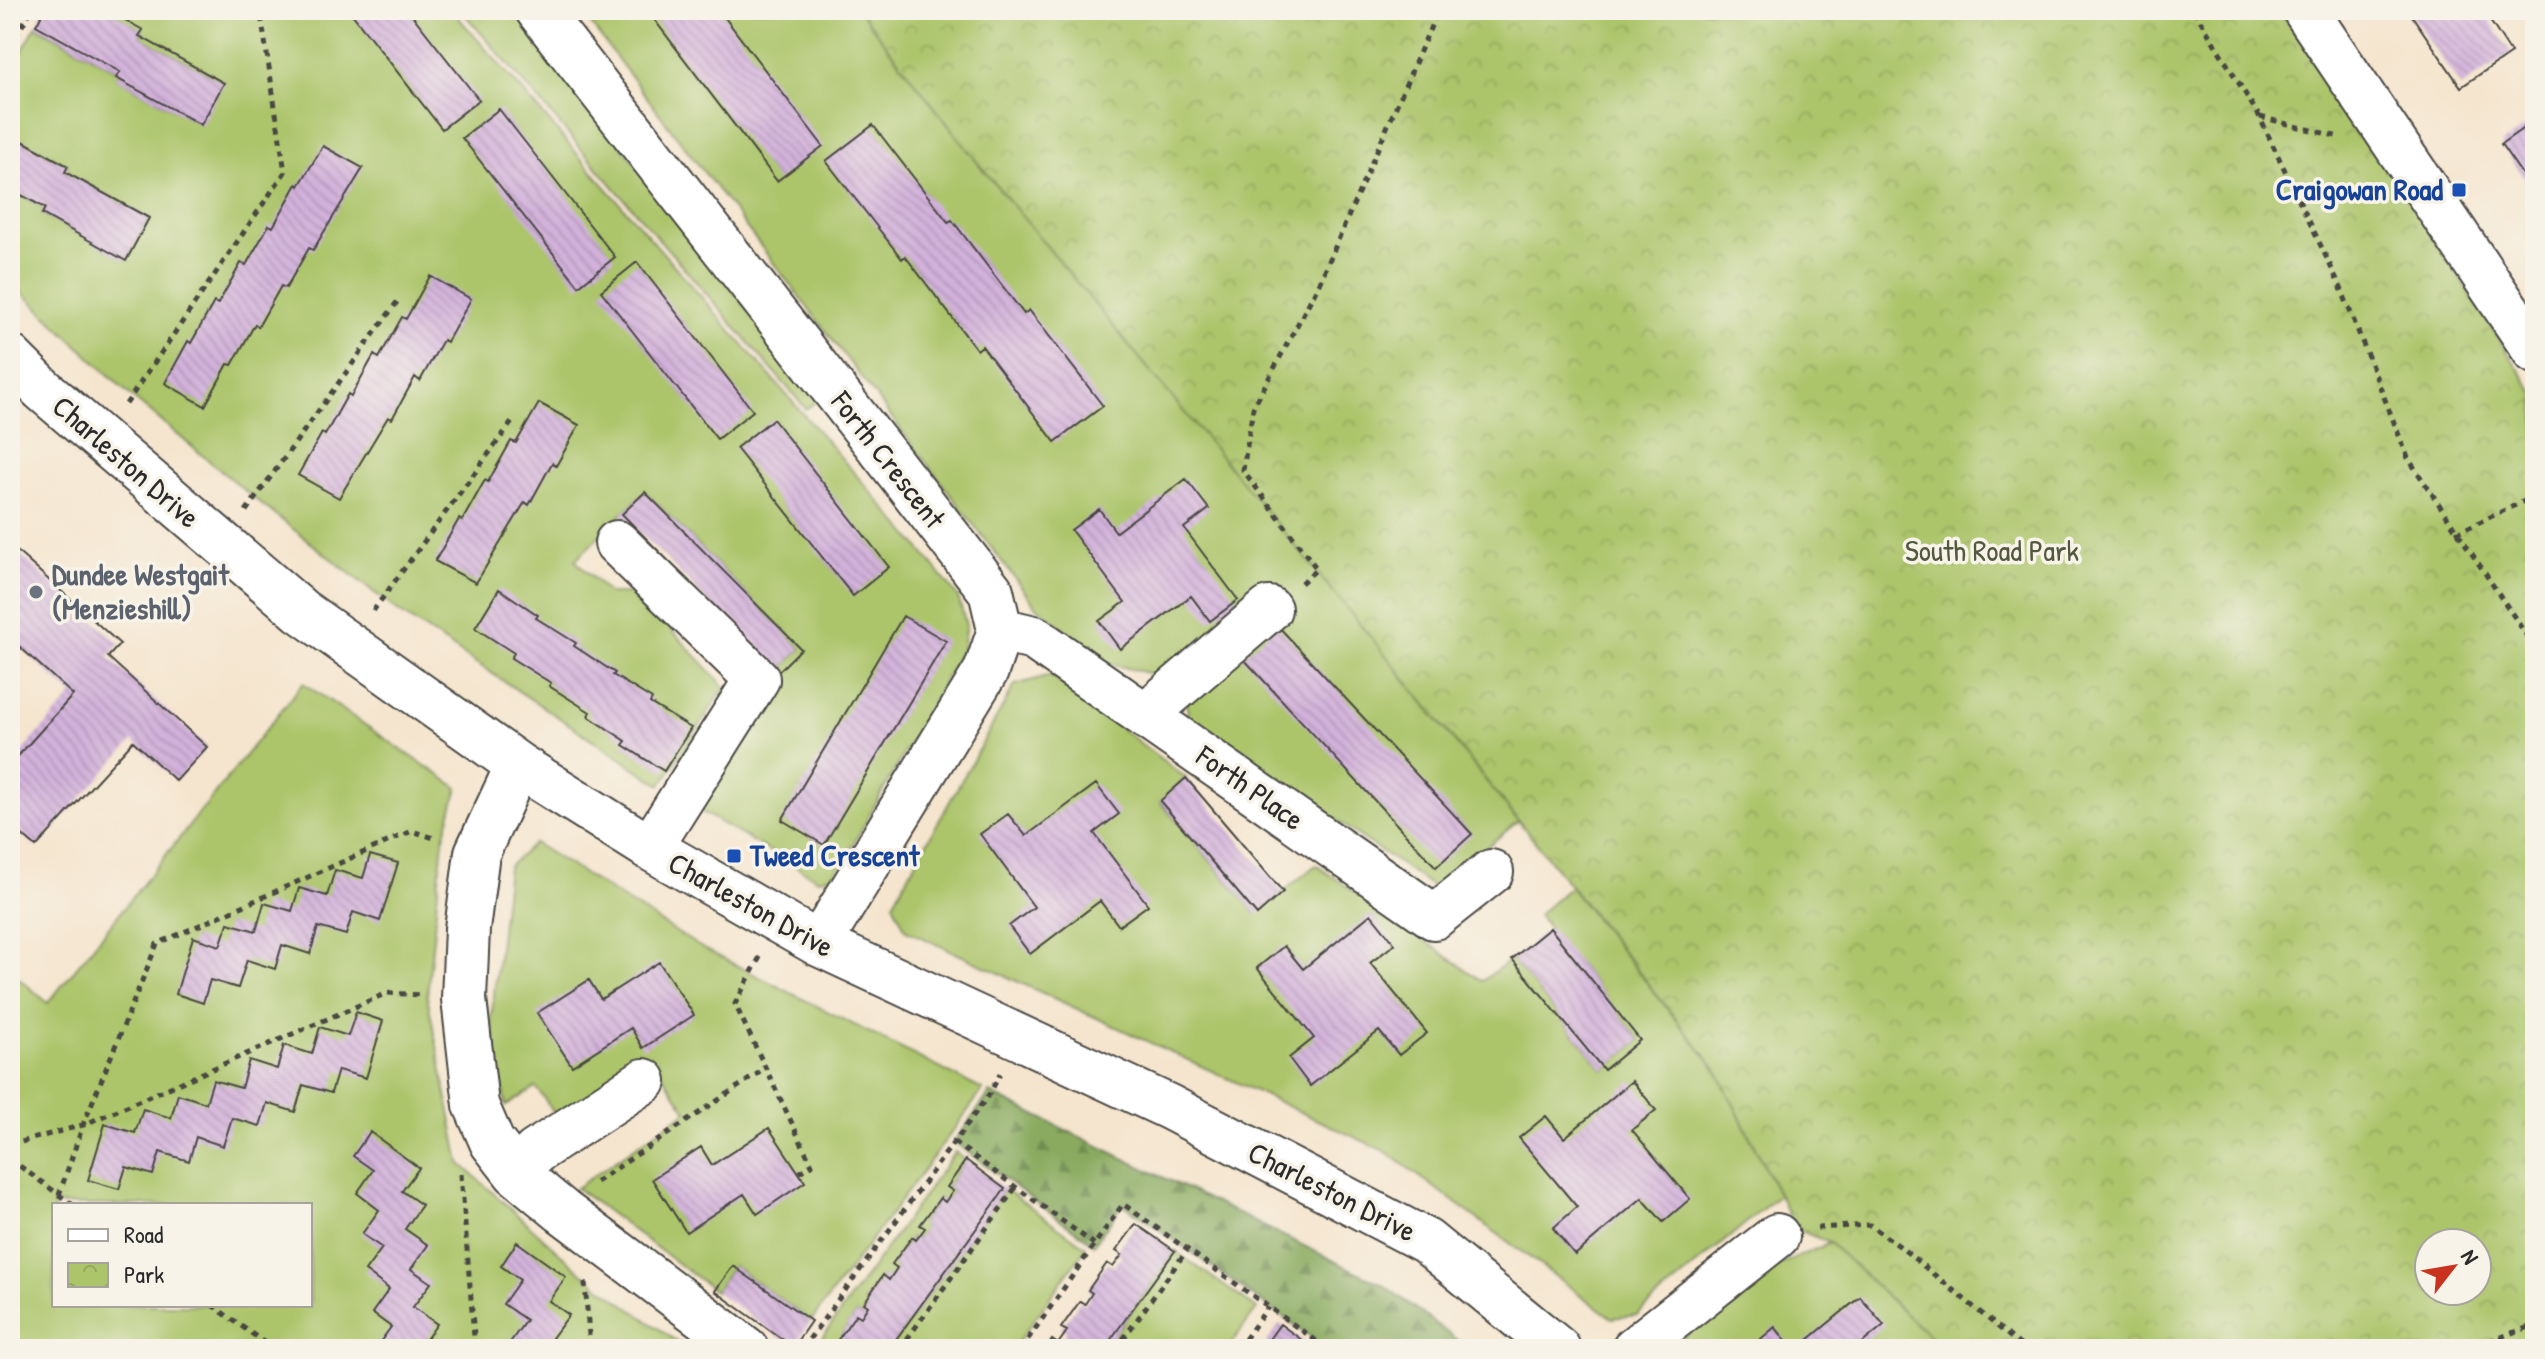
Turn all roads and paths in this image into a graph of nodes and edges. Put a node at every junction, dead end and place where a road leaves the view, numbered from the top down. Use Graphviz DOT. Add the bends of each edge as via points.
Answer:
graph roads {
  1 [pos="31,10"];
  2 [pos="266,10"];
  3 [pos="538,10"];
  4 [pos="1438,10"];
  5 [pos="2194,10"];
  6 [pos="2305,10"];
  7 [pos="10,47"];
  8 [pos="2259,116"];
  9 [pos="2391,134"];
  10 [pos="397,302"];
  11 [pos="2535,351"];
  12 [pos="10,357"];
  13 [pos="512,422"];
  14 [pos="101,440"];
  15 [pos="2535,496"];
  16 [pos="2456,533"];
  17 [pos="617,543"];
  18 [pos="222,544"];
  19 [pos="1317,569"];
  20 [pos="1269,609"];
  21 [pos="1000,630"];
  22 [pos="348,645"];
  23 [pos="2535,648"];
  24 [pos="1145,715"];
  25 [pos="518,765"];
  26 [pos="412,831"];
  27 [pos="650,848"];
  28 [pos="1491,872"];
  29 [pos="779,922"];
  30 [pos="819,944"];
  31 [pos="387,993"];
  32 [pos="1020,1038"];
  33 [pos="766,1068"];
  34 [pos="644,1081"];
  35 [pos="83,1125"];
  36 [pos="954,1142"];
  37 [pos="10,1145"];
  38 [pos="504,1158"];
  39 [pos="10,1159"];
  40 [pos="799,1173"];
  41 [pos="1016,1187"];
  42 [pos="59,1195"];
  43 [pos="70,1203"];
  44 [pos="562,1211"];
  45 [pos="1777,1236"];
  46 [pos="1094,1244"];
  47 [pos="607,1245"];
  48 [pos="1187,1250"];
  49 [pos="215,1307"];
  50 [pos="1268,1307"];
  51 [pos="2535,1325"];
  52 [pos="273,1349"];
  53 [pos="475,1349"];
  54 [pos="590,1349"];
  55 [pos="746,1349"];
  56 [pos="802,1349"];
  57 [pos="900,1349"];
  58 [pos="1021,1349"];
  59 [pos="1116,1349"];
  60 [pos="1238,1349"];
  61 [pos="1328,1349"];
  62 [pos="1558,1349"];
  63 [pos="1634,1349"];
  64 [pos="2025,1349"];
  65 [pos="2466,1349"];
  1 -- 7 [label="path"];
  2 -- 14 [label="path" via="261,15 285,172"];
  3 -- 21 [label="street, Forth Crescent" via="991,591"];
  4 -- 19 [label="path" via="1319,284 1253,408 1243,470"];
  5 -- 8 [label="path"];
  6 -- 9 [label="street"];
  8 -- 9 [label="path" via="2373,146"];
  8 -- 16 [label="path" via="2341,288 2408,458"];
  9 -- 11 [label="street"];
  10 -- 18 [label="path"];
  12 -- 14 [label="street, Charleston Drive"];
  13 -- 22 [label="path"];
  14 -- 18 [label="street, Charleston Drive"];
  15 -- 16 [label="path"];
  16 -- 23 [label="path"];
  17 -- 27 [label="street" via="757,679"];
  18 -- 22 [label="street, Charleston Drive"];
  20 -- 24 [label="street"];
  21 -- 24 [label="street, Forth Place" via="1034,638"];
  21 -- 30 [label="street" via="986,671"];
  22 -- 25 [label="street, Charleston Drive"];
  24 -- 28 [label="street, Forth Place" via="1434,917"];
  25 -- 27 [label="street, Charleston Drive"];
  25 -- 38 [label="street" via="477,853 467,929 466,1027 476,1105"];
  26 -- 35 [label="path" via="157,944"];
  27 -- 29 [label="street, Charleston Drive"];
  29 -- 30 [label="street, Charleston Drive"];
  29 -- 33 [label="path" via="735,1004"];
  30 -- 32 [label="street, Charleston Drive"];
  31 -- 35 [label="path"];
  32 -- 36 [label="path" via="990,1093"];
  32 -- 62 [label="street, Charleston Drive" via="1169,1107 1426,1241"];
  33 -- 40 [label="path" via="812,1165"];
  33 -- 44 [label="path" via="581,1192"];
  34 -- 38 [label="street" via="535,1152"];
  35 -- 37 [label="path"];
  35 -- 42 [label="path"];
  36 -- 41 [label="path"];
  36 -- 56 [label="path"];
  38 -- 44 [label="street"];
  38 -- 53 [label="path" via="460,1163"];
  39 -- 42 [label="path"];
  41 -- 46 [label="path"];
  41 -- 57 [label="path"];
  42 -- 43 [label="path"];
  44 -- 47 [label="street"];
  45 -- 63 [label="street"];
  45 -- 64 [label="path" via="1796,1229 1870,1225"];
  46 -- 48 [label="path" via="1123,1204"];
  46 -- 58 [label="path"];
  47 -- 54 [label="path" via="584,1275"];
  47 -- 55 [label="street"];
  48 -- 50 [label="path"];
  48 -- 59 [label="path"];
  49 -- 52 [label="path"];
  50 -- 60 [label="path"];
  50 -- 61 [label="path"];
  51 -- 65 [label="path"];
}
